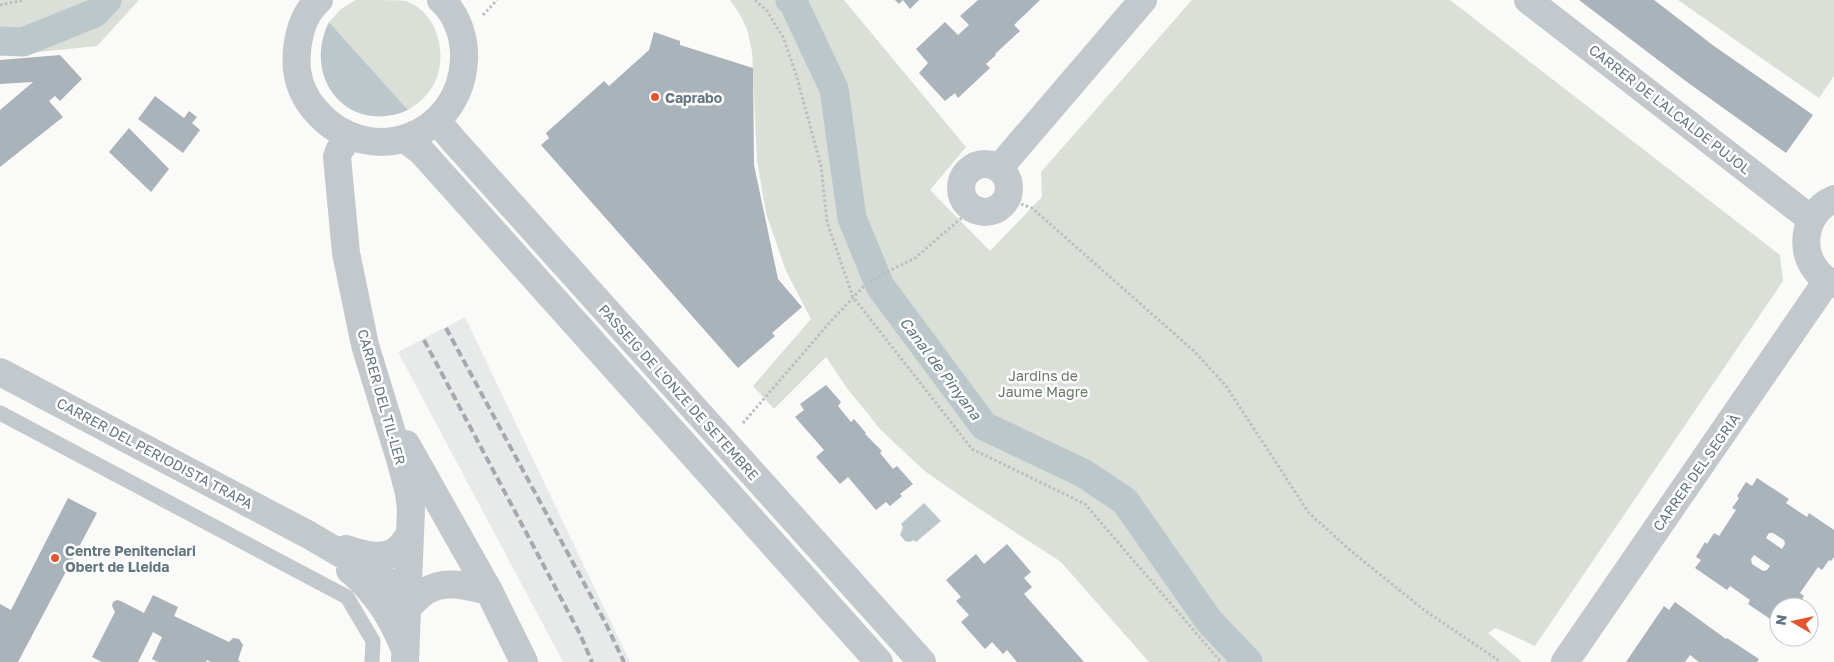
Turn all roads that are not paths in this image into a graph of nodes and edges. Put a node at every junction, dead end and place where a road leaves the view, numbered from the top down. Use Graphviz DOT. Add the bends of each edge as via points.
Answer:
graph roads {
  1 [pos="293,0"];
  2 [pos="319,0"];
  3 [pos="442,0"];
  4 [pos="1143,0"];
  5 [pos="1528,0"];
  6 [pos="469,13"];
  7 [pos="302,26"];
  8 [pos="437,121"];
  9 [pos="348,136"];
  10 [pos="404,139"];
  11 [pos="999,168"];
  12 [pos="1834,199"];
  13 [pos="1811,219"];
  14 [pos="1830,283"];
  15 [pos="0,372"];
  16 [pos="386,411"];
  17 [pos="0,413"];
  18 [pos="410,534"];
  19 [pos="310,535"];
  20 [pos="489,591"];
  21 [pos="408,598"];
  22 [pos="405,656"];
  23 [pos="372,662"];
  24 [pos="524,662"];
  25 [pos="879,662"];
  26 [pos="922,662"];
  27 [pos="1565,662"];
  1 -- 7 [label="street"];
  2 -- 7 [label="street"];
  3 -- 6 [label="street"];
  4 -- 11 [label="street"];
  5 -- 13 [label="street, CARRER DE L'ALCALDE PUJOL"];
  6 -- 8 [label="street" via="463,75 454,100"];
  7 -- 9 [label="street" via="296,52 298,78 308,103 326,123"];
  8 -- 10 [label="street"];
  8 -- 26 [label="street, PASSEIG DE L'ONZE DE SETEMBRE"];
  9 -- 10 [label="street" via="376,143"];
  9 -- 16 [label="street, CARRER DEL TIL·LER" via="337,157 346,253 364,345"];
  10 -- 25 [label="street" via="422,152"];
  11 -- 11 [label="street" via="978,165 966,174 962,195 972,208 987,213 1007,199 1010,191 1008,182"];
  12 -- 13 [label="street"];
  13 -- 14 [label="street" via="1806,246 1809,260 1816,272"];
  14 -- 27 [label="street, CARRER DEL SEGRIÀ"];
  15 -- 19 [label="street, CARRER DEL PERIODISTA TRAPA"];
  16 -- 18 [label="street, CARRER DEL TIL·LER" via="409,493"];
  16 -- 20 [label="street"];
  17 -- 23 [label="lane" via="347,597 373,641"];
  18 -- 19 [label="street, CARRER DEL PERIODISTA TRAPA" via="393,553 378,555 360,553"];
  18 -- 21 [label="street, CARRER DEL TIL·LER"];
  19 -- 21 [label="street, CARRER DEL PERIODISTA TRAPA" via="394,585"];
  19 -- 22 [label="street, CARRER DEL PERIODISTA TRAPA" via="367,584 393,621"];
  20 -- 21 [label="street" via="461,584 444,585"];
  20 -- 24 [label="street"];
  21 -- 22 [label="street, CARRER DEL TIL·LER"];
}
